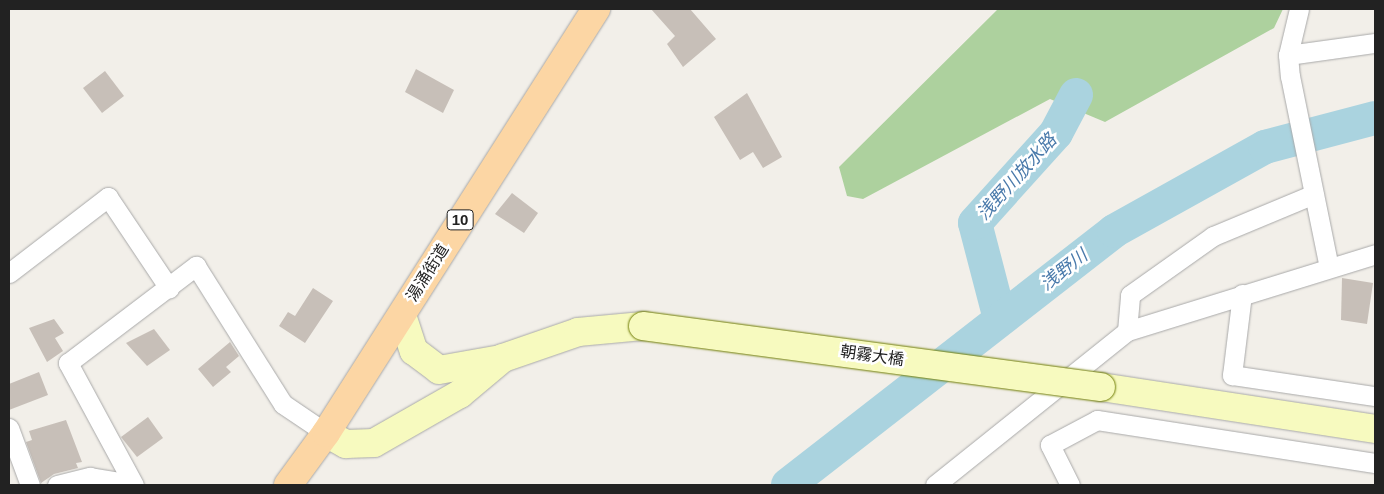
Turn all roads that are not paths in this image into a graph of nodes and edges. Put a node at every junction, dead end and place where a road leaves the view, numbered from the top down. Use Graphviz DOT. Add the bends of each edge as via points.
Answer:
graph roads {
  1 [pos="596,9"];
  2 [pos="1299,9"];
  3 [pos="1375,43"];
  4 [pos="1288,56"];
  5 [pos="1314,190"];
  6 [pos="1375,254"];
  7 [pos="1329,267"];
  8 [pos="9,273"];
  9 [pos="169,288"];
  10 [pos="1242,294"];
  11 [pos="402,314"];
  12 [pos="1127,331"];
  13 [pos="503,358"];
  14 [pos="1375,396"];
  15 [pos="9,428"];
  16 [pos="1375,429"];
  17 [pos="326,433"];
  18 [pos="1375,463"];
  19 [pos="133,484"];
  20 [pos="30,485"];
  21 [pos="57,485"];
  22 [pos="288,485"];
  23 [pos="936,485"];
  24 [pos="1070,485"];
  1 -- 11 [label="main road, 湯涌街道 / 10"];
  2 -- 4 [label="street"];
  3 -- 4 [label="street"];
  4 -- 5 [label="street"];
  5 -- 7 [label="street"];
  5 -- 12 [label="street" via="1213,236 1130,295"];
  6 -- 7 [label="street"];
  7 -- 10 [label="street"];
  8 -- 9 [label="street" via="108,197"];
  9 -- 17 [label="street" via="196,266 283,404"];
  9 -- 19 [label="street" via="68,363"];
  10 -- 12 [label="street"];
  10 -- 14 [label="street" via="1232,374"];
  11 -- 13 [label="street" via="414,351 439,370"];
  11 -- 17 [label="main road, 湯涌街道 / 10"];
  12 -- 23 [label="street"];
  13 -- 16 [label="street, 朝霧大橋, bridge" via="578,332 643,326 1101,386"];
  13 -- 17 [label="street" via="460,394 374,443 346,444"];
  15 -- 20 [label="street"];
  17 -- 22 [label="main road, 湯涌街道 / 10"];
  18 -- 24 [label="street" via="1097,420 1050,445"];
  19 -- 21 [label="street" via="90,477"];
}
